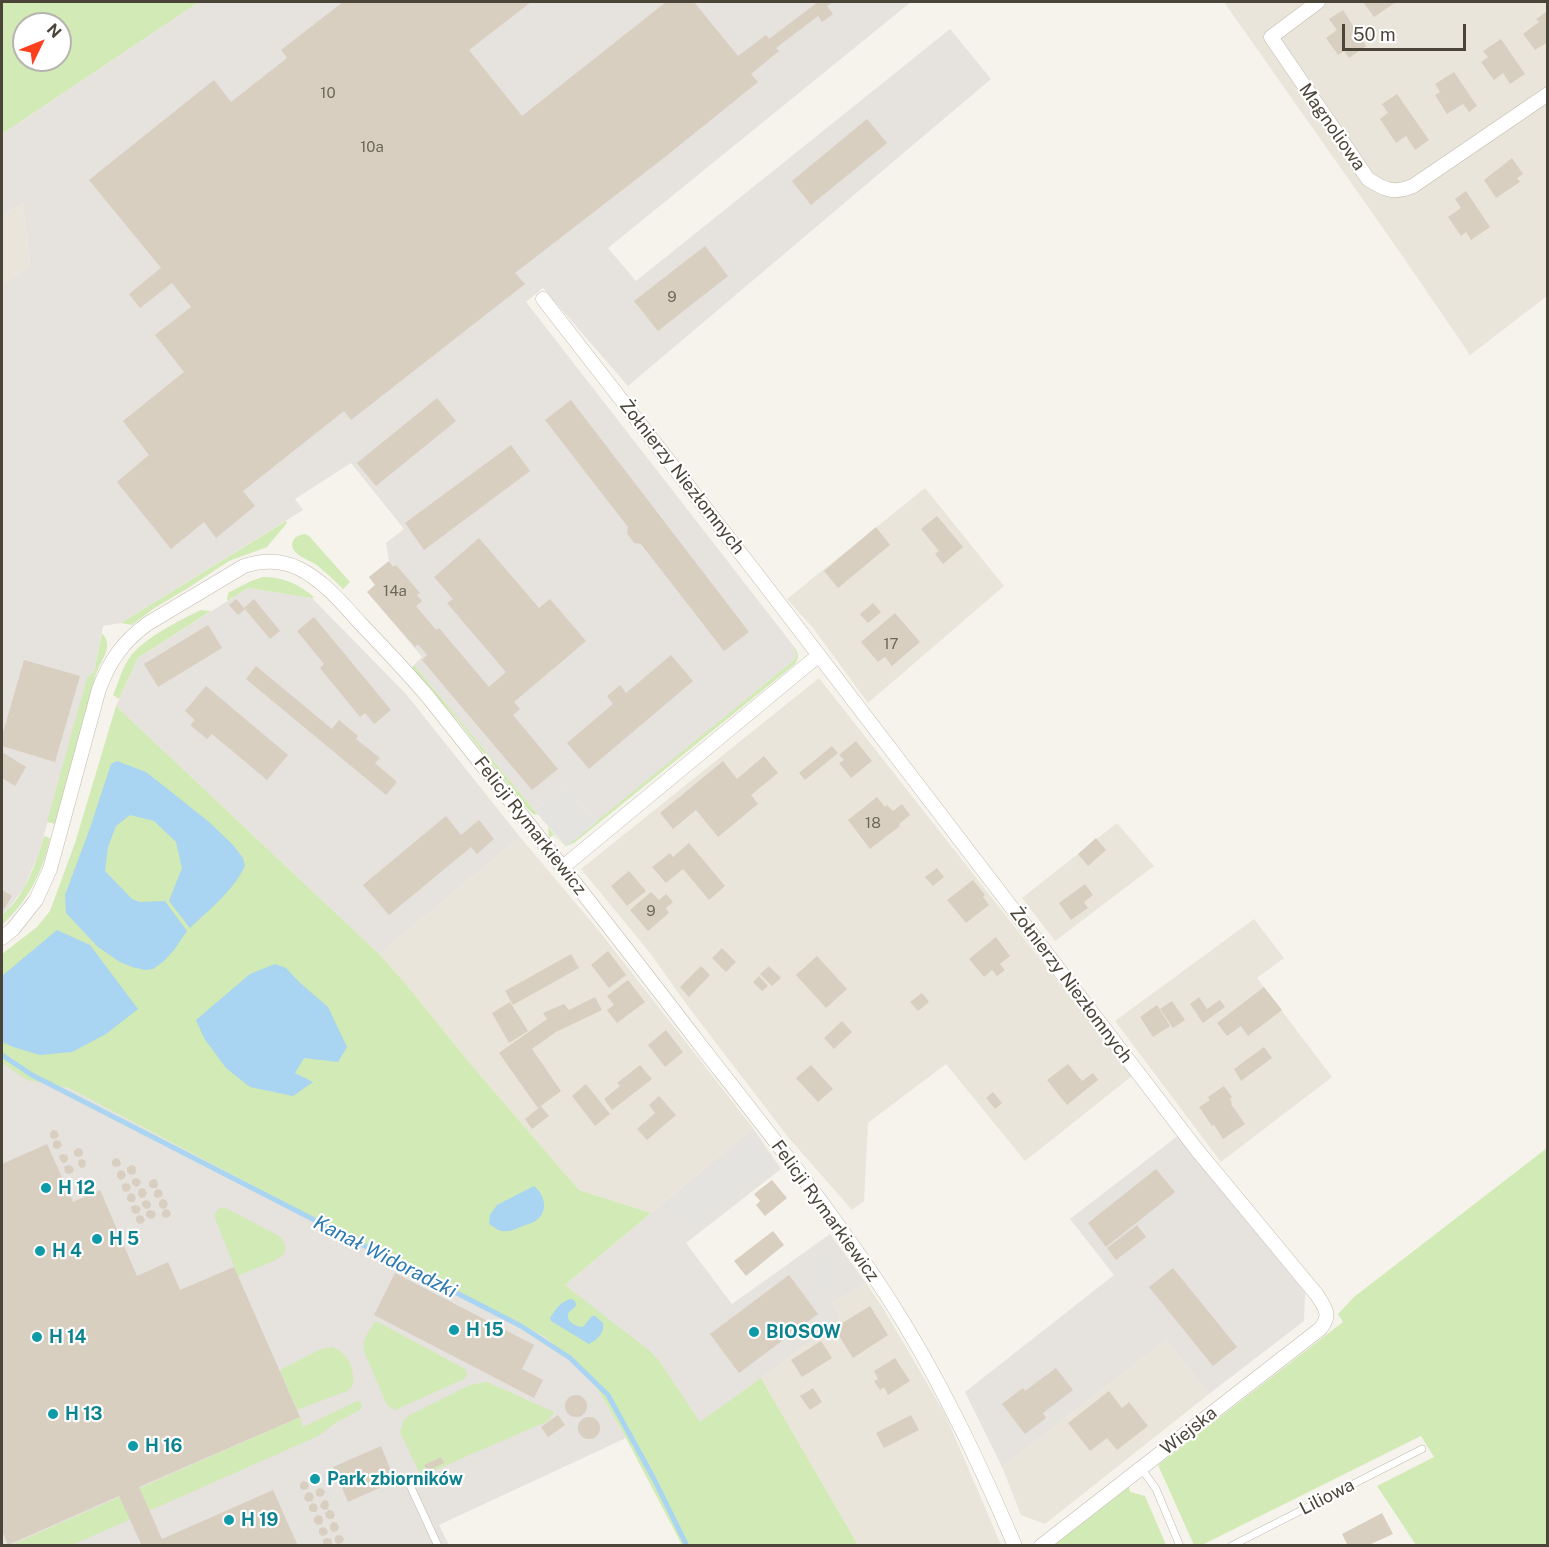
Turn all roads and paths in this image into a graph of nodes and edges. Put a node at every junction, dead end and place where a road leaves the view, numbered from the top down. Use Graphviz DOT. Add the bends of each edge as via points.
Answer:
graph roads {
  1 [pos="1318,2"];
  2 [pos="1548,94"];
  3 [pos="543,299"];
  4 [pos="819,656"];
  5 [pos="563,867"];
  6 [pos="2,938"];
  7 [pos="1327,1311"];
  8 [pos="1422,1449"];
  9 [pos="1141,1468"];
  10 [pos="408,1481"];
  11 [pos="438,1545"];
  12 [pos="1015,1545"];
  13 [pos="1041,1545"];
  14 [pos="1180,1545"];
  15 [pos="1231,1545"];
  1 -- 2 [label="street, Magnoliowa" via="1271,38 1368,179 1385,189 1413,186"];
  3 -- 4 [label="street, Żołnierzy Niezłomnych"];
  4 -- 5 [label="street"];
  4 -- 7 [label="street, Żołnierzy Niezłomnych" via="1197,1150"];
  5 -- 6 [label="street, Felicji Rymarkiewicz" via="429,698 339,600 297,567 277,562 253,563 231,572 147,624 115,656 99,689 50,869 36,900"];
  5 -- 12 [label="street, Felicji Rymarkiewicz" via="845,1234 936,1378"];
  7 -- 9 [label="street, Wiejska" via="1320,1329"];
  8 -- 15 [label="lane, Liliowa"];
  9 -- 13 [label="street, Wiejska"];
  9 -- 14 [label="lane" via="1156,1489"];
  10 -- 11 [label="lane"];
}
